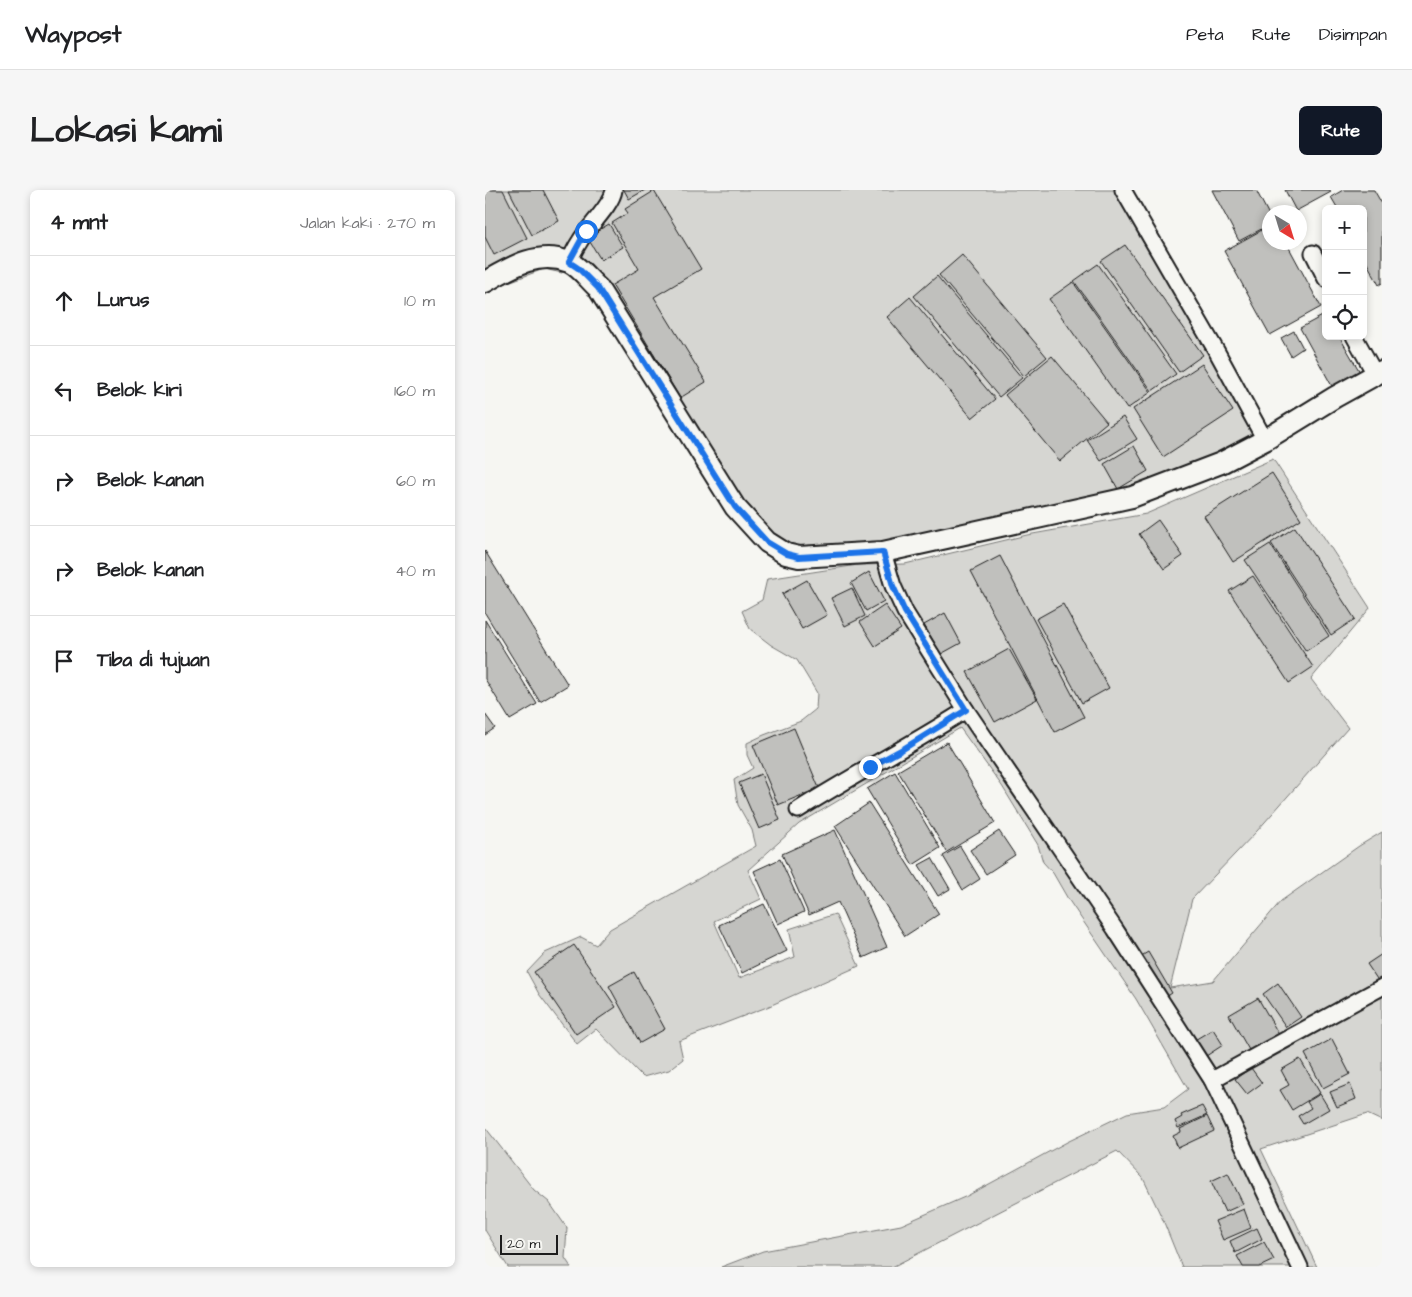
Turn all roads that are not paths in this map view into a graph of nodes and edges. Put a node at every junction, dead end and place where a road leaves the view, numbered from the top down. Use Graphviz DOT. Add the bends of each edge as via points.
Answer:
graph roads {
  1 [pos="614,190"];
  2 [pos="1123,190"];
  3 [pos="1313,252"];
  4 [pos="569,262"];
  5 [pos="1322,271"];
  6 [pos="485,282"];
  7 [pos="1357,340"];
  8 [pos="1378,372"];
  9 [pos="1265,440"];
  10 [pos="883,552"];
  11 [pos="966,710"];
  12 [pos="798,810"];
  13 [pos="1382,987"];
  14 [pos="1212,1080"];
  15 [pos="1300,1267"];
  1 -- 4 [label="street"];
  2 -- 9 [label="street"];
  3 -- 5 [label="street"];
  4 -- 6 [label="street" via="544,258 518,263"];
  4 -- 10 [label="street" via="598,288 735,507 767,542 799,557"];
  7 -- 8 [label="street"];
  8 -- 9 [label="street"];
  9 -- 10 [label="street" via="1221,463 1132,497"];
  10 -- 11 [label="street" via="905,612"];
  11 -- 12 [label="street"];
  11 -- 14 [label="street" via="1126,945"];
  13 -- 14 [label="street"];
  14 -- 15 [label="street"];
}
